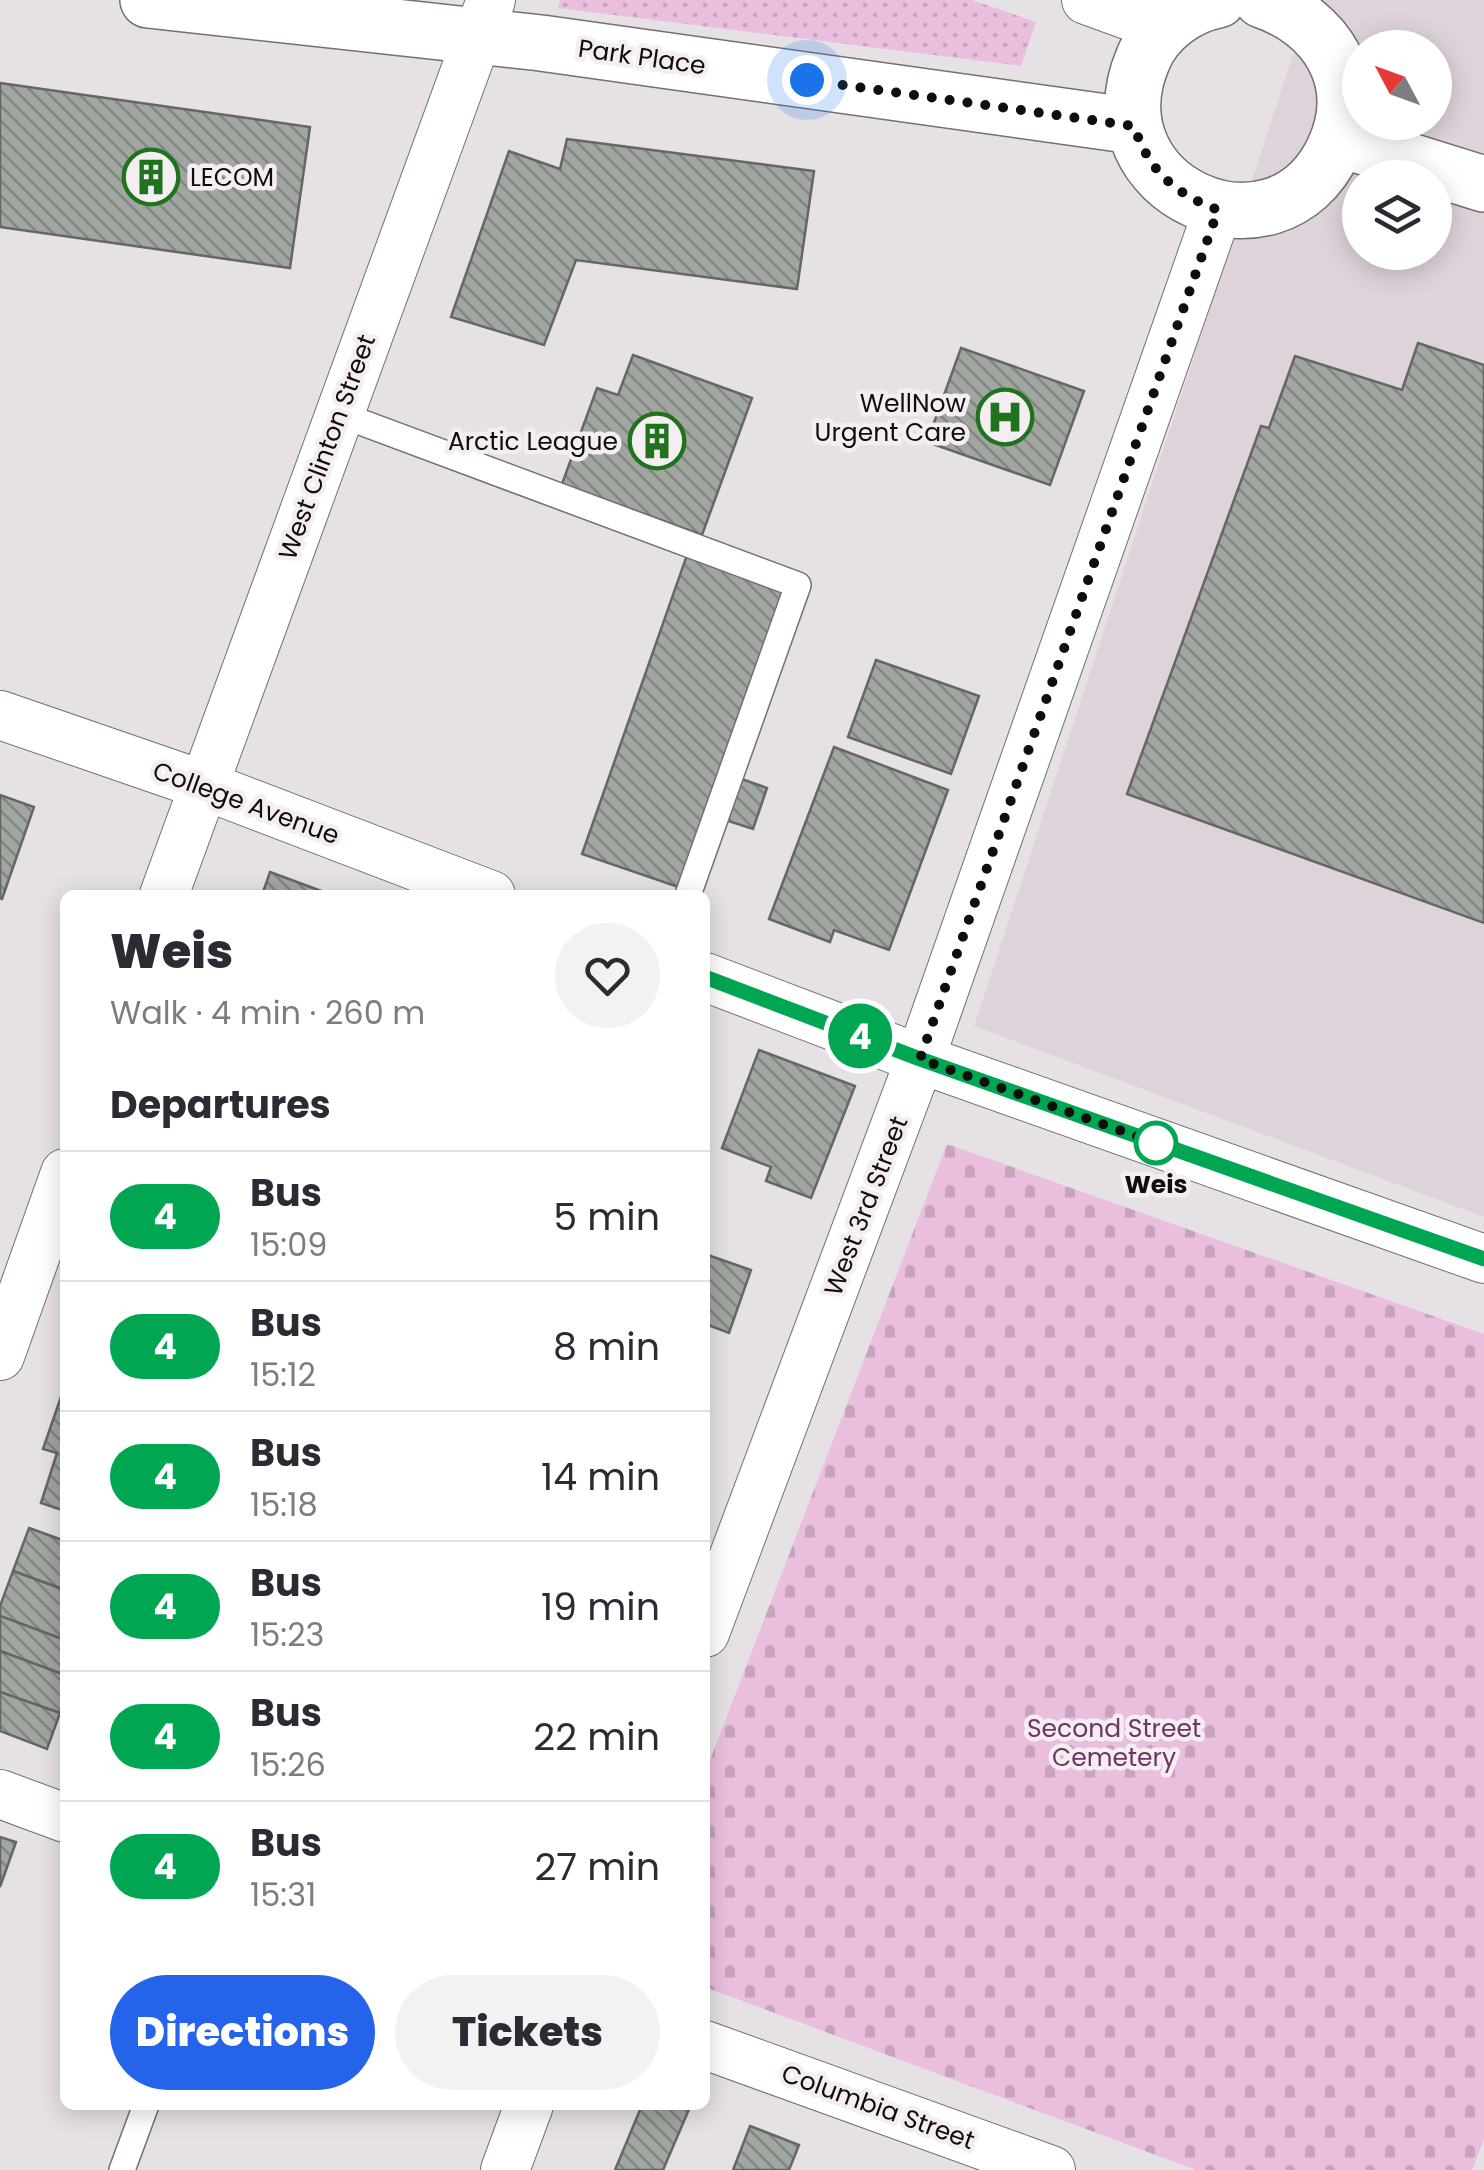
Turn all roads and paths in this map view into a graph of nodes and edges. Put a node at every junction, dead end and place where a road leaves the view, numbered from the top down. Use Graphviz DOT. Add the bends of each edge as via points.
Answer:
graph roads {
  1 [pos="148,0"];
  2 [pos="1086,0"];
  3 [pos="1218,0"];
  4 [pos="1279,3"];
  5 [pos="484,19"];
  6 [pos="1163,28"];
  7 [pos="1134,126"];
  8 [pos="1339,138"];
  9 [pos="1484,184"];
  10 [pos="1218,210"];
  11 [pos="339,414"];
  12 [pos="0,715"];
  13 [pos="202,785"];
  14 [pos="166,890"];
  15 [pos="477,890"];
  16 [pos="690,890"];
  17 [pos="710,979"];
  18 [pos="920,1059"];
  19 [pos="60,1188"];
  20 [pos="1484,1259"];
  21 [pos="0,1356"];
  22 [pos="710,1620"];
  23 [pos="0,1794"];
  24 [pos="60,1816"];
  25 [pos="710,2046"];
  26 [pos="144,2110"];
  27 [pos="527,2110"];
  28 [pos="999,2161"];
  29 [pos="122,2170"];
  30 [pos="505,2170"];
  31 [pos="1051,2170"];
  1 -- 5 [label="main road, Park Place"];
  2 -- 6 [label="street"];
  3 -- 6 [label="main road"];
  4 -- 8 [label="main road" via="1307,22 1337,63 1344,88"];
  5 -- 7 [label="main road, Park Place" via="560,46"];
  5 -- 11 [label="street, West Clinton Street"];
  6 -- 7 [label="main road" via="1136,74"];
  7 -- 10 [label="main road" via="1155,171 1173,189"];
  8 -- 9 [label="main road"];
  8 -- 10 [label="main road" via="1328,162 1292,196 1244,211"];
  10 -- 18 [label="street, West 3rd Street"];
  11 -- 13 [label="street, West Clinton Street"];
  11 -- 16 [label="lane" via="798,585"];
  12 -- 13 [label="street, College Avenue"];
  13 -- 14 [label="street, West Clinton Street"];
  13 -- 15 [label="street, College Avenue"];
  17 -- 18 [label="street"];
  18 -- 20 [label="street"];
  18 -- 22 [label="street, West 3rd Street"];
  19 -- 21 [label="street"];
  23 -- 24 [label="street"];
  25 -- 28 [label="street, Columbia Street"];
  26 -- 29 [label="lane"];
  27 -- 30 [label="street"];
  28 -- 31 [label="street, Columbia Street"];
}
